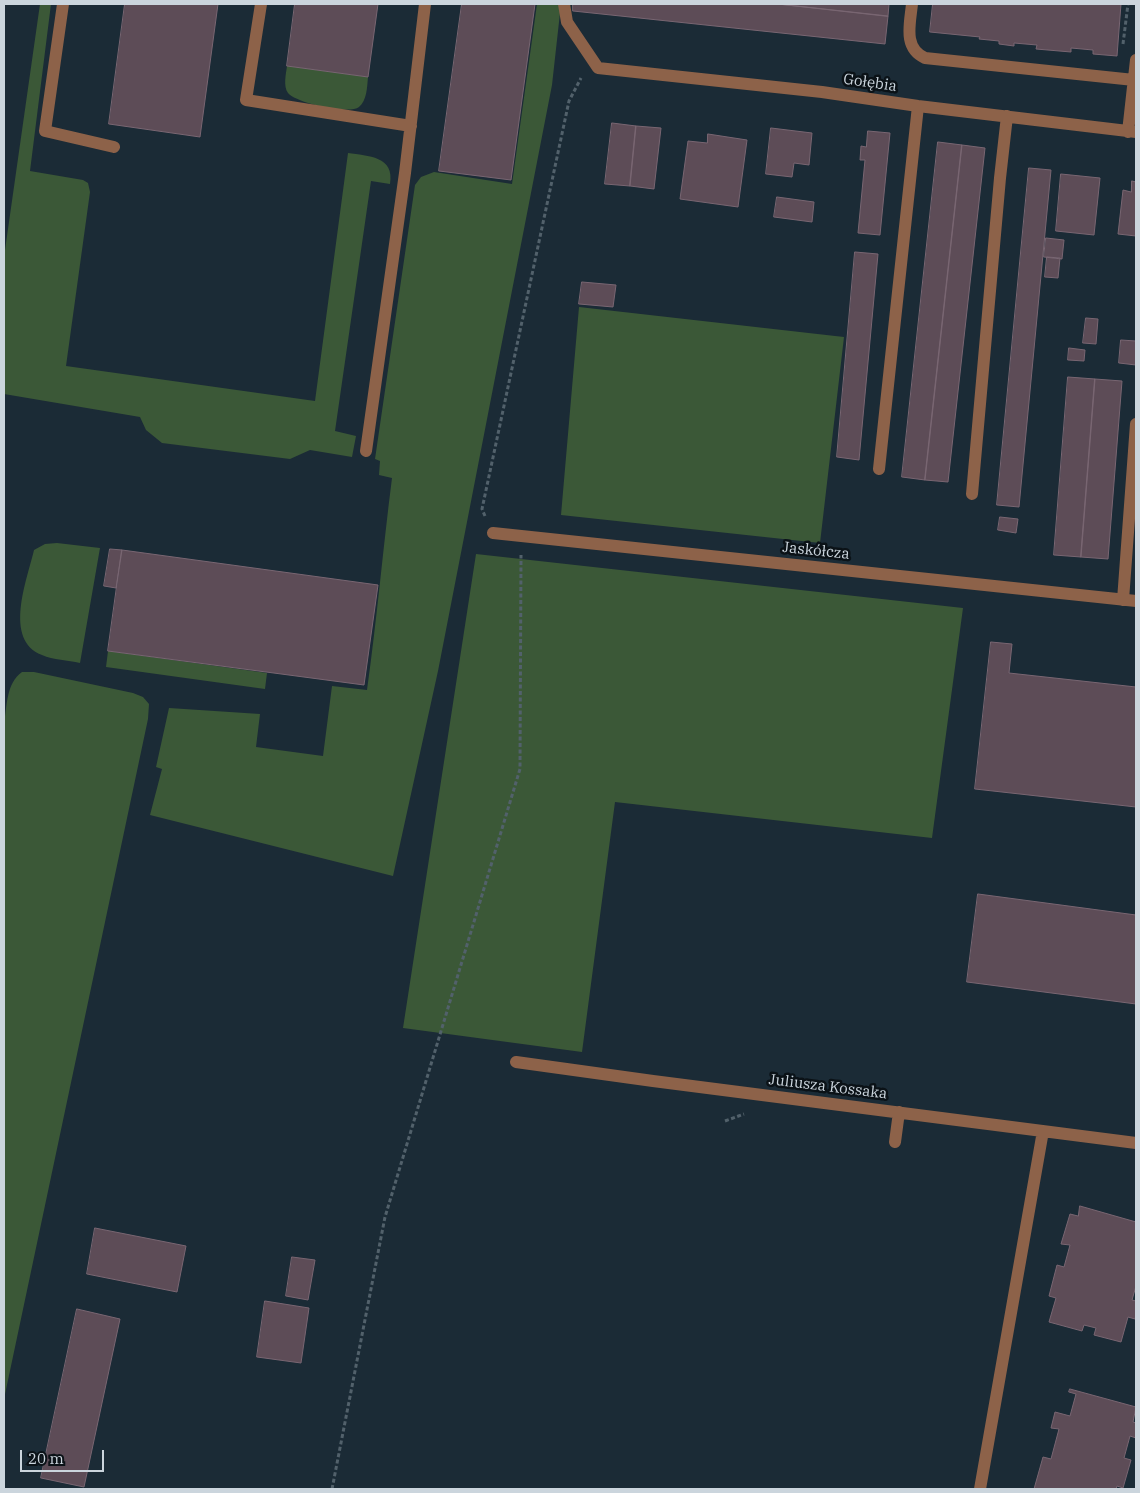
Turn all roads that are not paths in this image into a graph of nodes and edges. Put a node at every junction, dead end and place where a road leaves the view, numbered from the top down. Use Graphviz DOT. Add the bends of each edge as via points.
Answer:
graph roads {
  1 [pos="63,4"];
  2 [pos="261,4"];
  3 [pos="425,4"];
  4 [pos="564,4"];
  5 [pos="912,4"];
  6 [pos="1136,60"];
  7 [pos="1134,80"];
  8 [pos="918,106"];
  9 [pos="1007,116"];
  10 [pos="410,126"];
  11 [pos="1132,132"];
  12 [pos="114,147"];
  13 [pos="1136,424"];
  14 [pos="366,451"];
  15 [pos="879,469"];
  16 [pos="972,494"];
  17 [pos="493,533"];
  18 [pos="1123,600"];
  19 [pos="1136,601"];
  20 [pos="516,1062"];
  21 [pos="899,1112"];
  22 [pos="1043,1131"];
  23 [pos="895,1142"];
  24 [pos="1136,1143"];
  25 [pos="980,1489"];
  1 -- 12 [label="street" via="46,131"];
  2 -- 10 [label="street" via="246,100"];
  3 -- 10 [label="street"];
  4 -- 8 [label="street, Gołębia" via="567,22 598,68"];
  5 -- 7 [label="street" via="911,46 916,54 925,58"];
  6 -- 7 [label="street"];
  7 -- 11 [label="street"];
  8 -- 9 [label="street, Gołębia"];
  8 -- 15 [label="street"];
  9 -- 11 [label="street, Gołębia"];
  9 -- 16 [label="street"];
  10 -- 14 [label="street"];
  13 -- 18 [label="street"];
  17 -- 18 [label="street, Jaskółcza"];
  18 -- 19 [label="street, Jaskółcza"];
  20 -- 21 [label="street, Juliusza Kossaka"];
  21 -- 22 [label="street, Juliusza Kossaka"];
  21 -- 23 [label="street"];
  22 -- 24 [label="street, Juliusza Kossaka"];
  22 -- 25 [label="street"];
}
